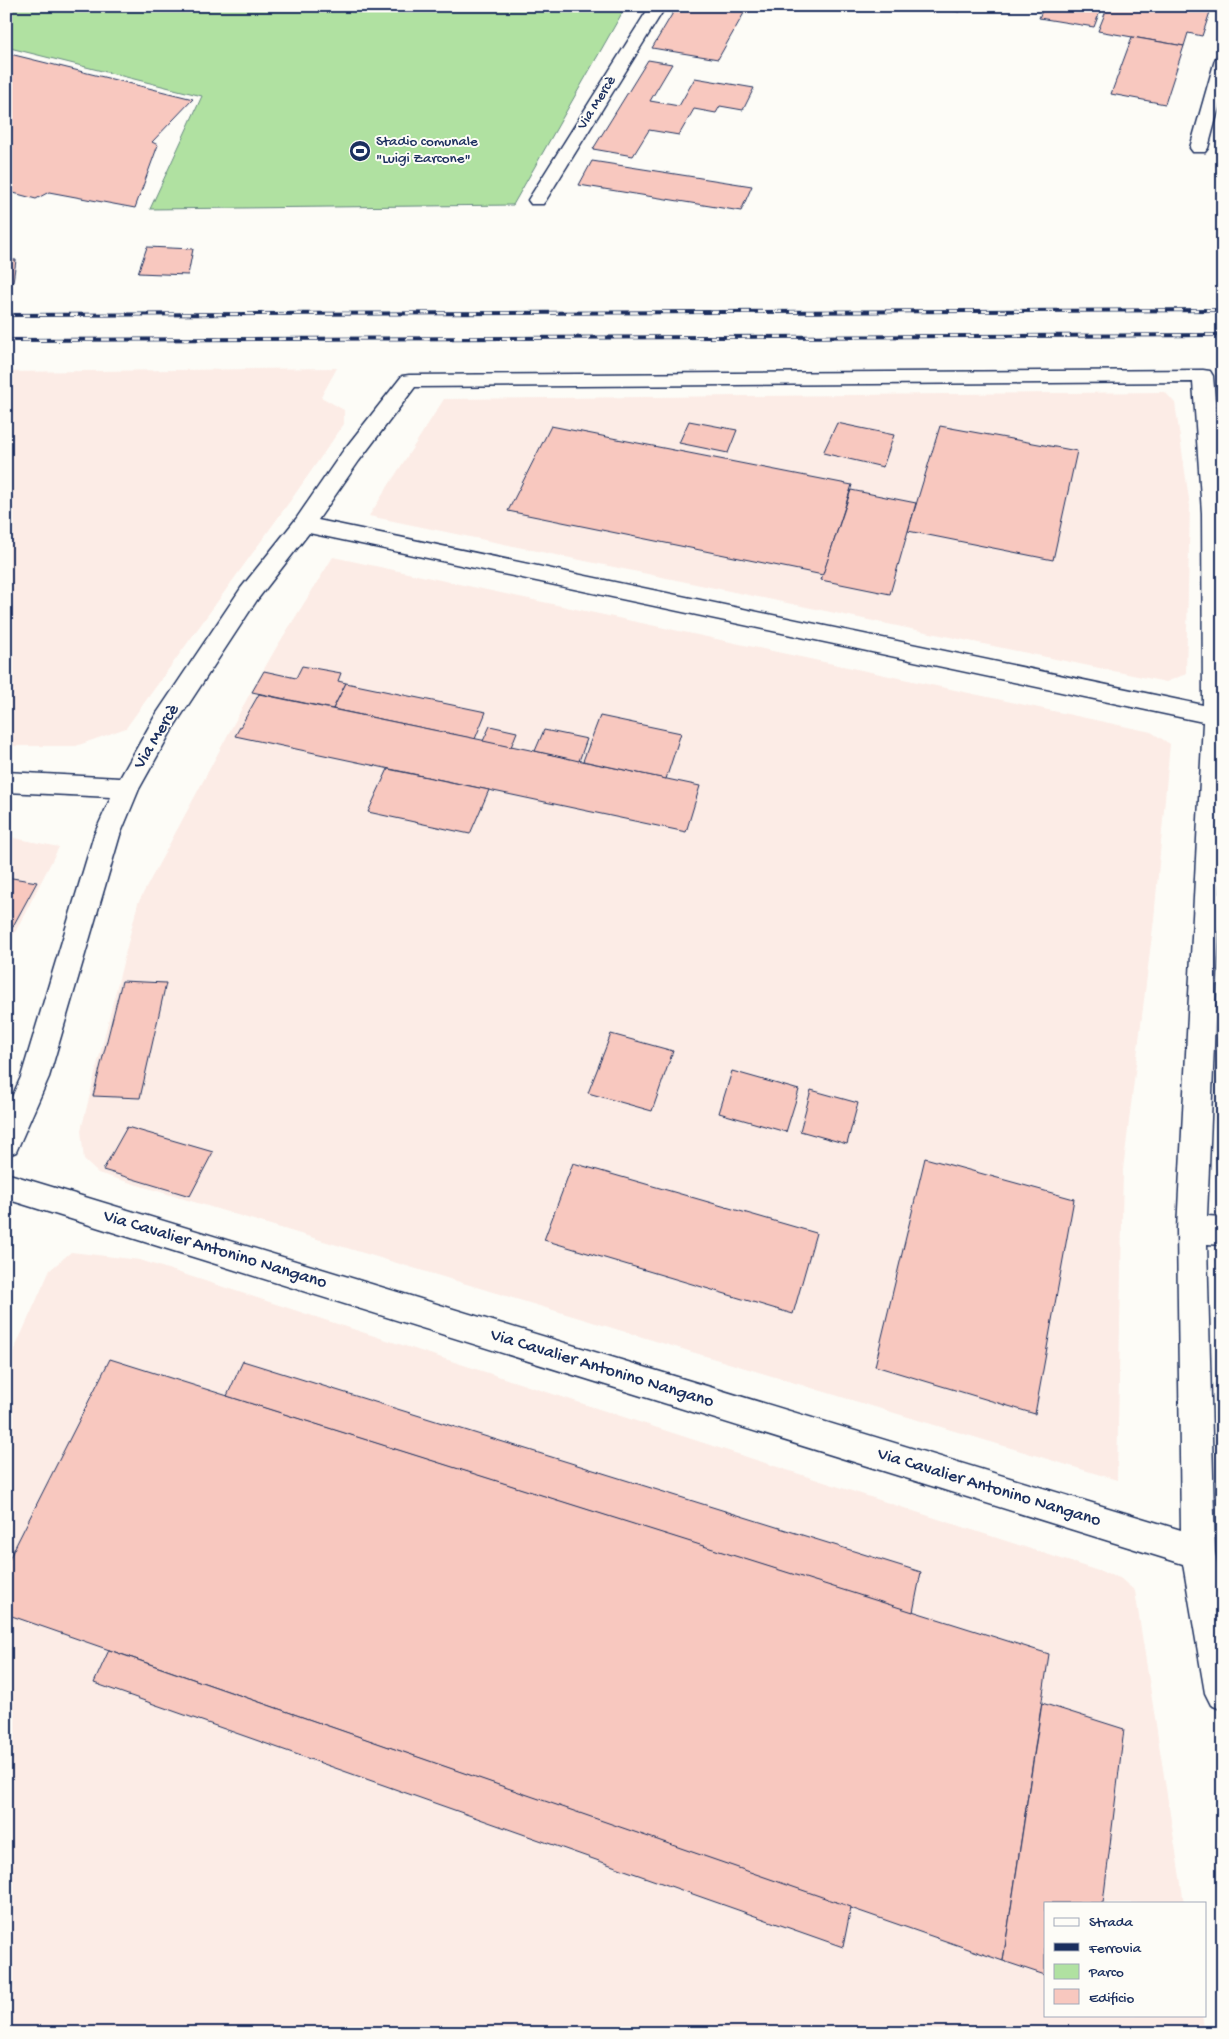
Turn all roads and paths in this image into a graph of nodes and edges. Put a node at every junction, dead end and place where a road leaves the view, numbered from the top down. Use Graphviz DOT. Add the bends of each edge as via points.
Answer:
graph roads {
  1 [pos="658,6"];
  2 [pos="1223,60"];
  3 [pos="1199,148"];
  4 [pos="537,200"];
  5 [pos="304,524"];
  6 [pos="1214,716"];
  7 [pos="6,782"];
  8 [pos="127,788"];
  9 [pos="6,1143"];
  10 [pos="6,1186"];
  11 [pos="1192,1229"];
  12 [pos="1223,1232"];
  13 [pos="1198,1552"];
  14 [pos="1223,1693"];
  1 -- 4 [label="street, Via Mercè"];
  2 -- 3 [label="street"];
  5 -- 6 [label="street"];
  5 -- 6 [label="street, Via Mercè" via="408,381 1203,376 1213,513"];
  5 -- 8 [label="street, Via Mercè" via="249,594 164,722"];
  6 -- 11 [label="street"];
  7 -- 8 [label="street"];
  8 -- 9 [label="street, Via Mercè" via="107,835 35,1077"];
  10 -- 13 [label="street, Via Cavalier Antonino Nangano"];
  11 -- 12 [label="street"];
  11 -- 13 [label="street"];
  13 -- 14 [label="street"];
}
